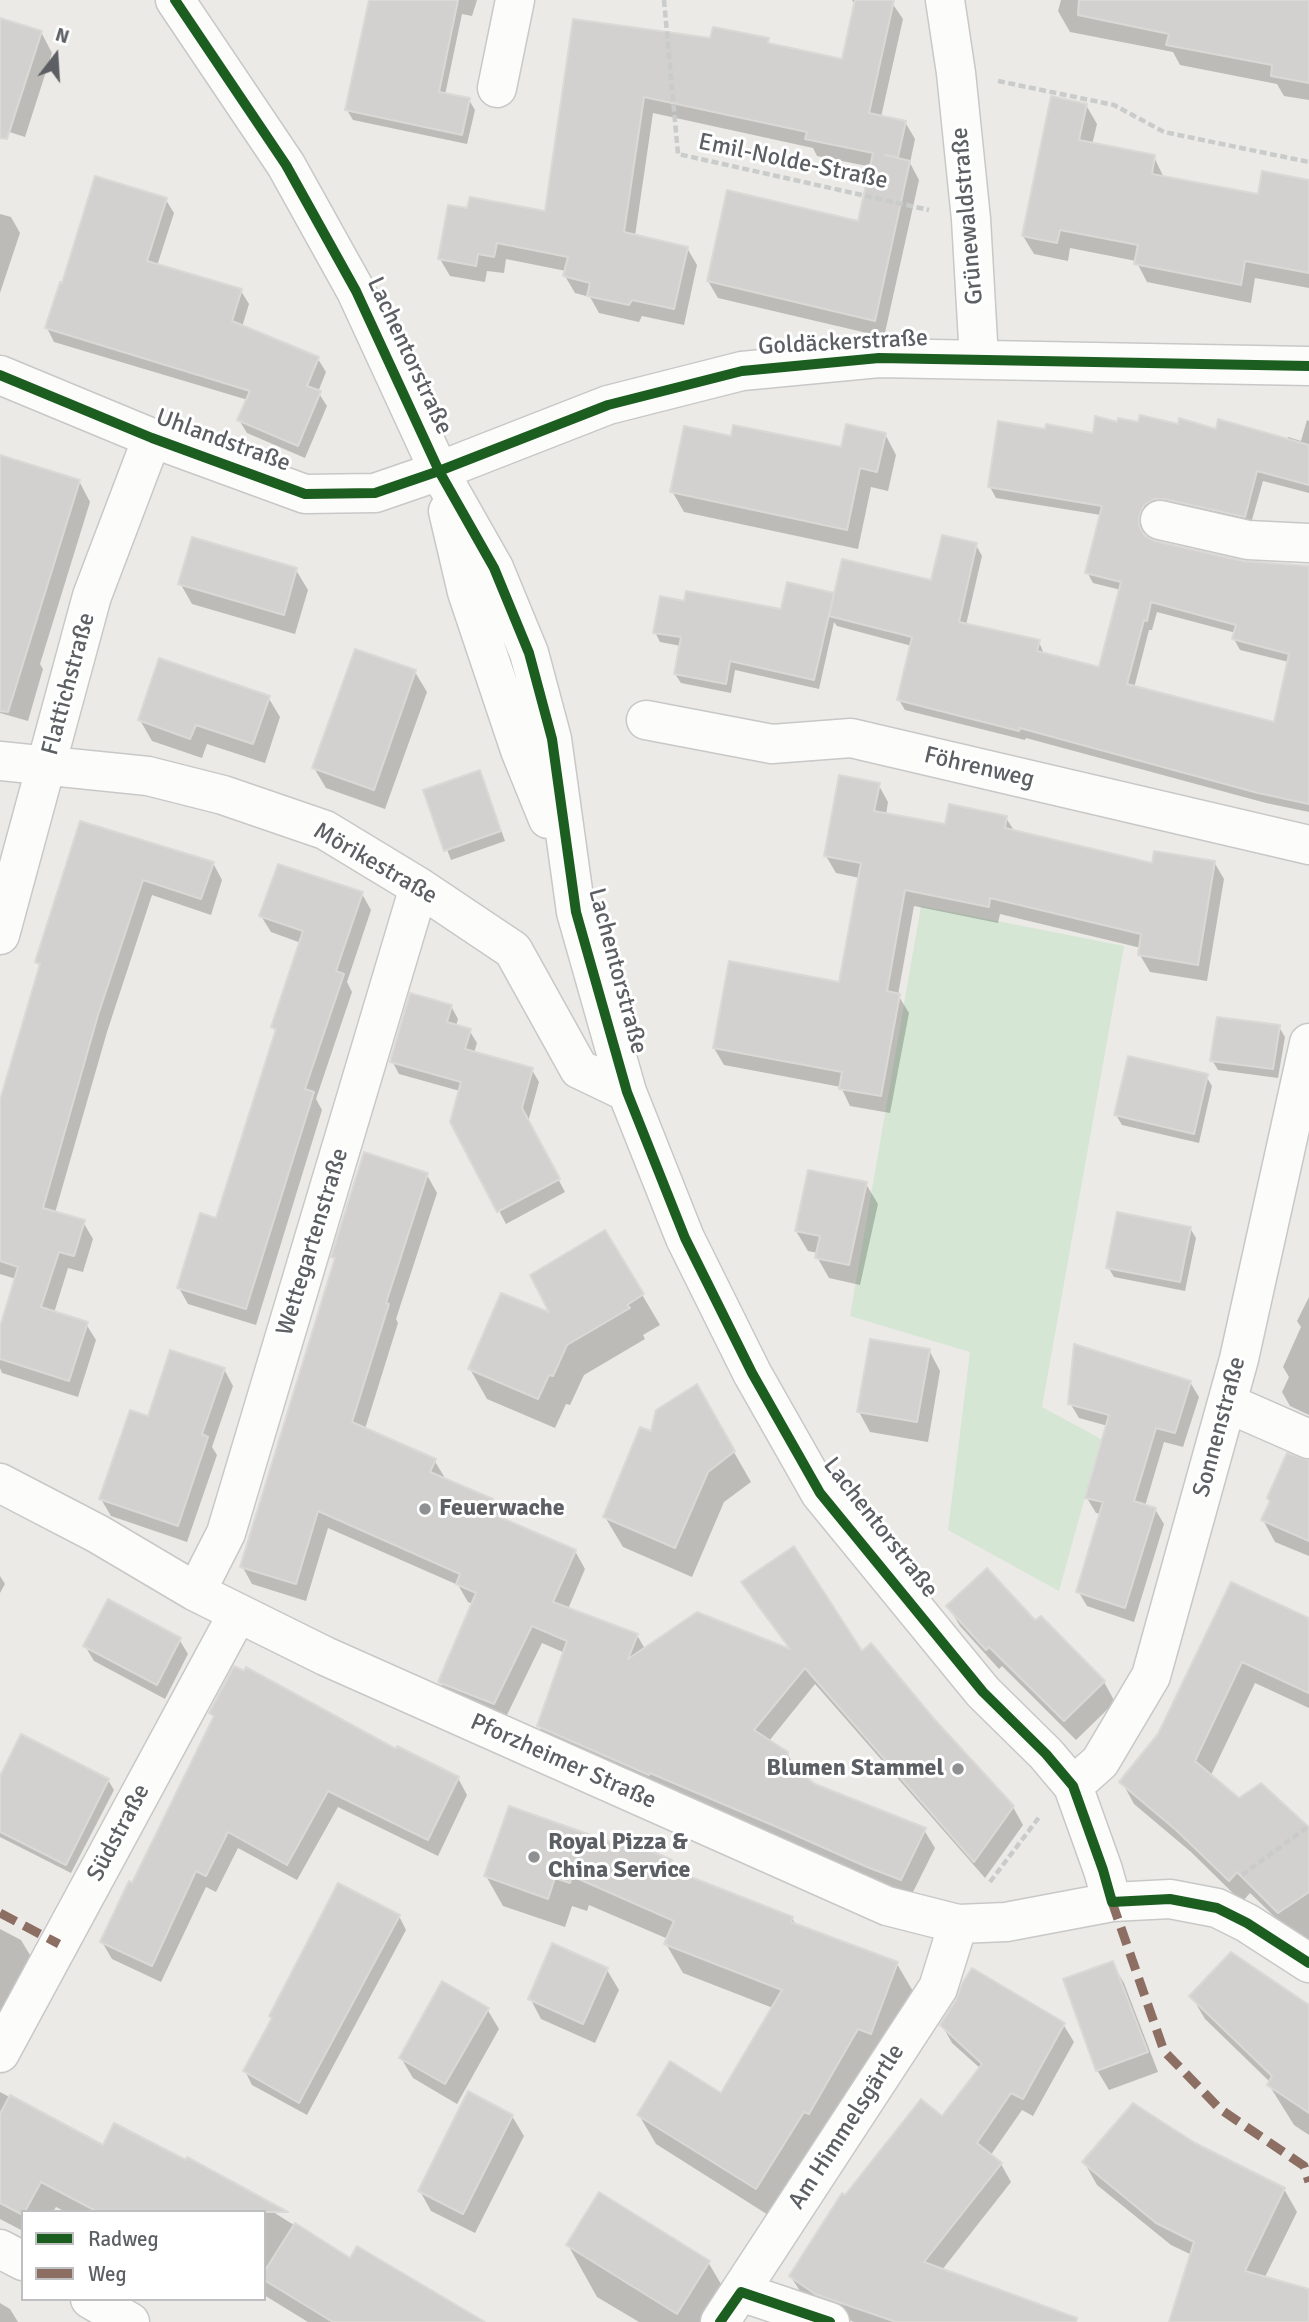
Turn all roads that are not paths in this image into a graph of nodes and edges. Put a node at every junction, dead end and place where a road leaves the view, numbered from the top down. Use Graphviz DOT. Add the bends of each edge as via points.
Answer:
graph roads {
  1 [pos="175,0"];
  2 [pos="515,0"];
  3 [pos="945,0"];
  4 [pos="497,88"];
  5 [pos="979,359"];
  6 [pos="1309,366"];
  7 [pos="0,375"];
  8 [pos="152,438"];
  9 [pos="439,471"];
  10 [pos="1160,520"];
  11 [pos="1309,543"];
  12 [pos="646,720"];
  13 [pos="0,761"];
  14 [pos="47,765"];
  15 [pos="1309,845"];
  16 [pos="419,887"];
  17 [pos="0,935"];
  18 [pos="1309,1048"];
  19 [pos="627,1092"];
  20 [pos="1227,1403"];
  21 [pos="1309,1439"];
  22 [pos="0,1483"];
  23 [pos="196,1592"];
  24 [pos="239,1613"];
  25 [pos="1070,1782"];
  26 [pos="1112,1902"];
  27 [pos="958,1924"];
  28 [pos="1309,1964"];
  29 [pos="0,2053"];
  30 [pos="0,2249"];
  31 [pos="21,2261"];
  32 [pos="93,2301"];
  33 [pos="730,2307"];
  34 [pos="130,2322"];
  35 [pos="830,2322"];
  1 -- 9 [label="street, Lachentorstraße" via="292,176 356,291"];
  2 -- 4 [label="street"];
  3 -- 5 [label="street, Grünewaldstraße" via="971,219"];
  5 -- 6 [label="street, Goldäckerstraße"];
  5 -- 9 [label="street, Goldäckerstraße" via="879,358 742,371 608,405"];
  7 -- 8 [label="street, Uhlandstraße"];
  8 -- 9 [label="street, Uhlandstraße" via="305,494 374,493"];
  8 -- 14 [label="street, Flattichstraße" via="92,596"];
  9 -- 19 [label="street, Lachentorstraße" via="494,568 529,653 552,739 579,922"];
  10 -- 11 [label="street" via="1248,540"];
  12 -- 15 [label="street, Föhrenweg" via="772,744 851,738"];
  13 -- 14 [label="street, Mörikestraße"];
  14 -- 16 [label="street, Mörikestraße" via="148,776 223,795 325,830"];
  14 -- 17 [label="street, Flattichstraße"];
  16 -- 19 [label="street, Mörikestraße" via="513,950 579,1069"];
  16 -- 23 [label="street, Wettegartenstraße" via="226,1533"];
  18 -- 20 [label="street, Sonnenstraße"];
  19 -- 25 [label="street, Lachentorstraße" via="691,1250 752,1373 820,1493 983,1692"];
  20 -- 21 [label="street"];
  20 -- 25 [label="street, Sonnenstraße" via="1152,1676 1100,1762"];
  22 -- 23 [label="street, Pforzheimer Straße"];
  23 -- 24 [label="street, Pforzheimer Straße"];
  24 -- 27 [label="street, Pforzheimer Straße" via="382,1682 887,1906"];
  24 -- 29 [label="street, Südstraße"];
  25 -- 26 [label="street, Lachentorstraße"];
  26 -- 27 [label="street, Pforzheimer Straße" via="1006,1922"];
  26 -- 28 [label="street, Pforzheimer Straße" via="1170,1899 1217,1908"];
  27 -- 33 [label="street, Am Himmelsgärtle" via="938,1988"];
  30 -- 31 [label="street"];
  32 -- 34 [label="street"];
  33 -- 35 [label="street"];
}
